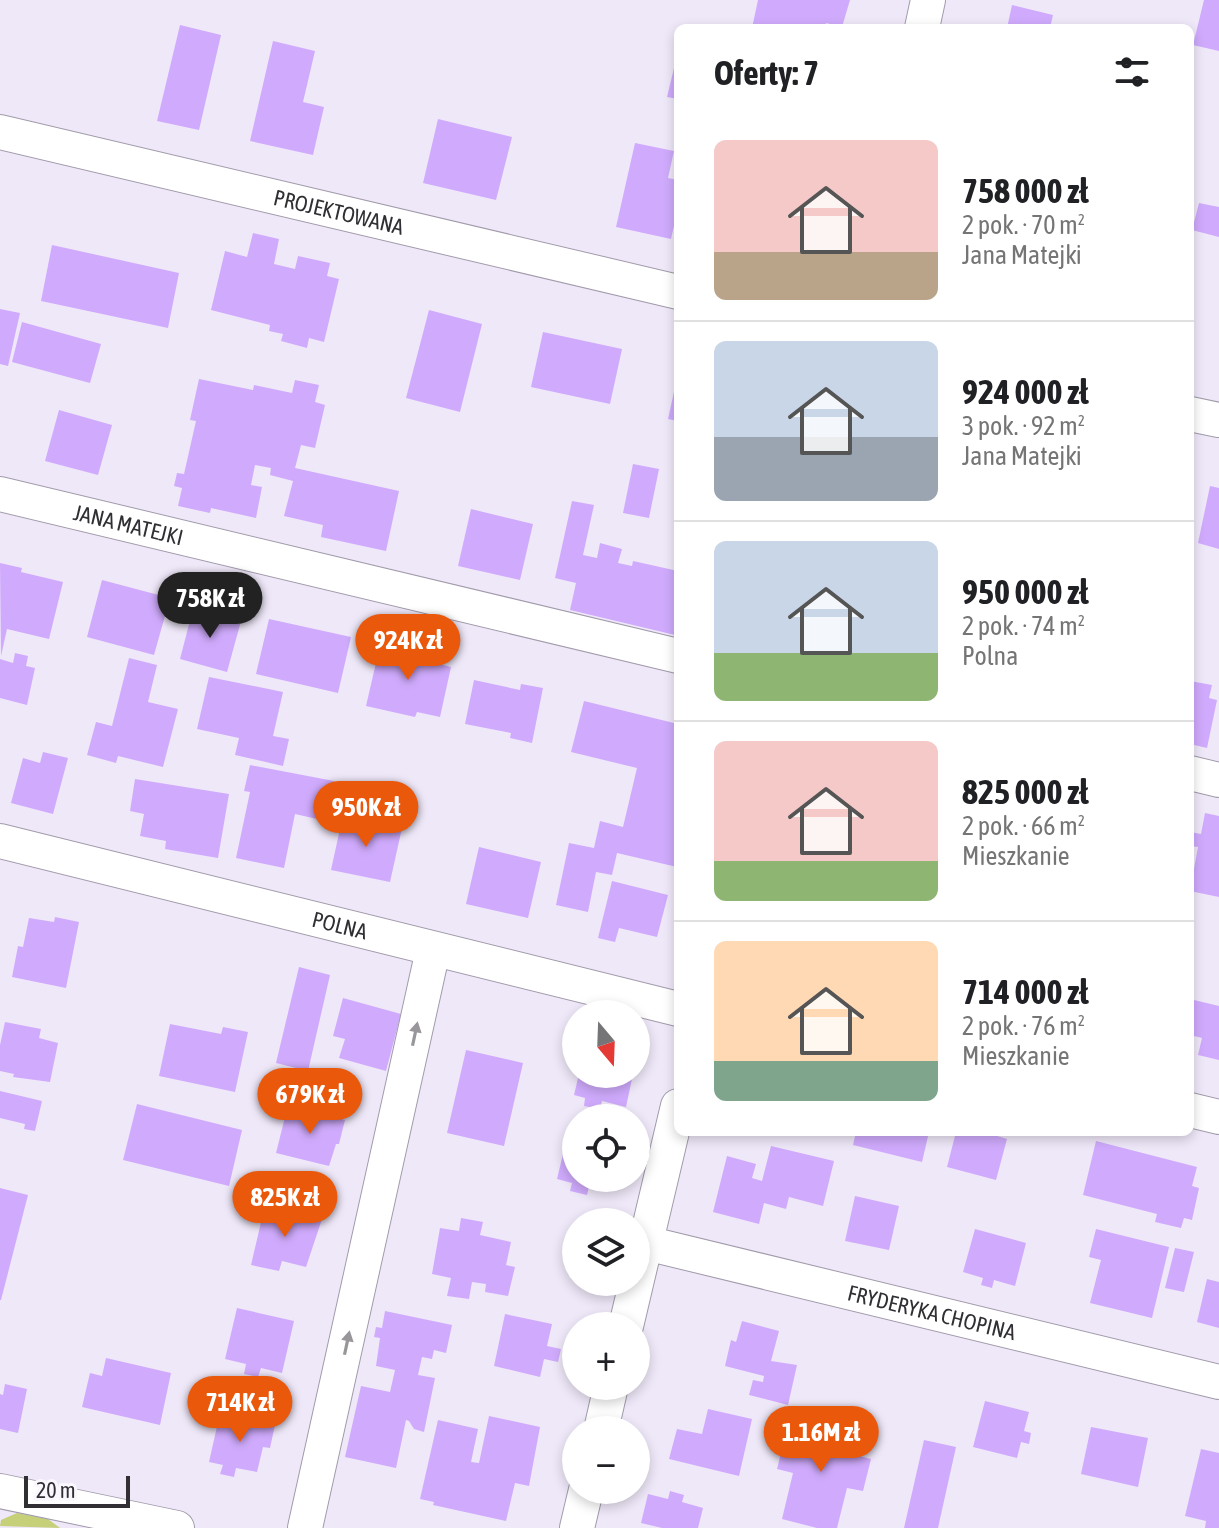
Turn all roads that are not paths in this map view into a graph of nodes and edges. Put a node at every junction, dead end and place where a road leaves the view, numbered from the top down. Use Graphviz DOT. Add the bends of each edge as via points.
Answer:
graph roads {
  1 [pos="928,0"];
  2 [pos="923,24"];
  3 [pos="0,132"];
  4 [pos="674,291"];
  5 [pos="1194,415"];
  6 [pos="1219,420"];
  7 [pos="0,494"];
  8 [pos="674,655"];
  9 [pos="1194,774"];
  10 [pos="1219,780"];
  11 [pos="0,841"];
  12 [pos="433,950"];
  13 [pos="674,1008"];
  14 [pos="1194,1111"];
  15 [pos="1219,1117"];
  16 [pos="674,1123"];
  17 [pos="650,1226"];
  18 [pos="650,1244"];
  19 [pos="1219,1382"];
  20 [pos="0,1491"];
  21 [pos="583,1504"];
  22 [pos="177,1528"];
  23 [pos="305,1528"];
  24 [pos="577,1528"];
  1 -- 2 [label="street"];
  3 -- 4 [label="street, PROJEKTOWANA"];
  5 -- 6 [label="street"];
  7 -- 8 [label="street, JANA MATEJKI"];
  9 -- 10 [label="street"];
  11 -- 12 [label="street, POLNA"];
  12 -- 13 [label="street, POLNA"];
  23 -- 12 [label="street, one-way"];
  14 -- 15 [label="street"];
  16 -- 17 [label="street"];
  18 -- 19 [label="street, FRYDERYKA CHOPINA"];
  20 -- 22 [label="street"];
  21 -- 24 [label="street"];
}
